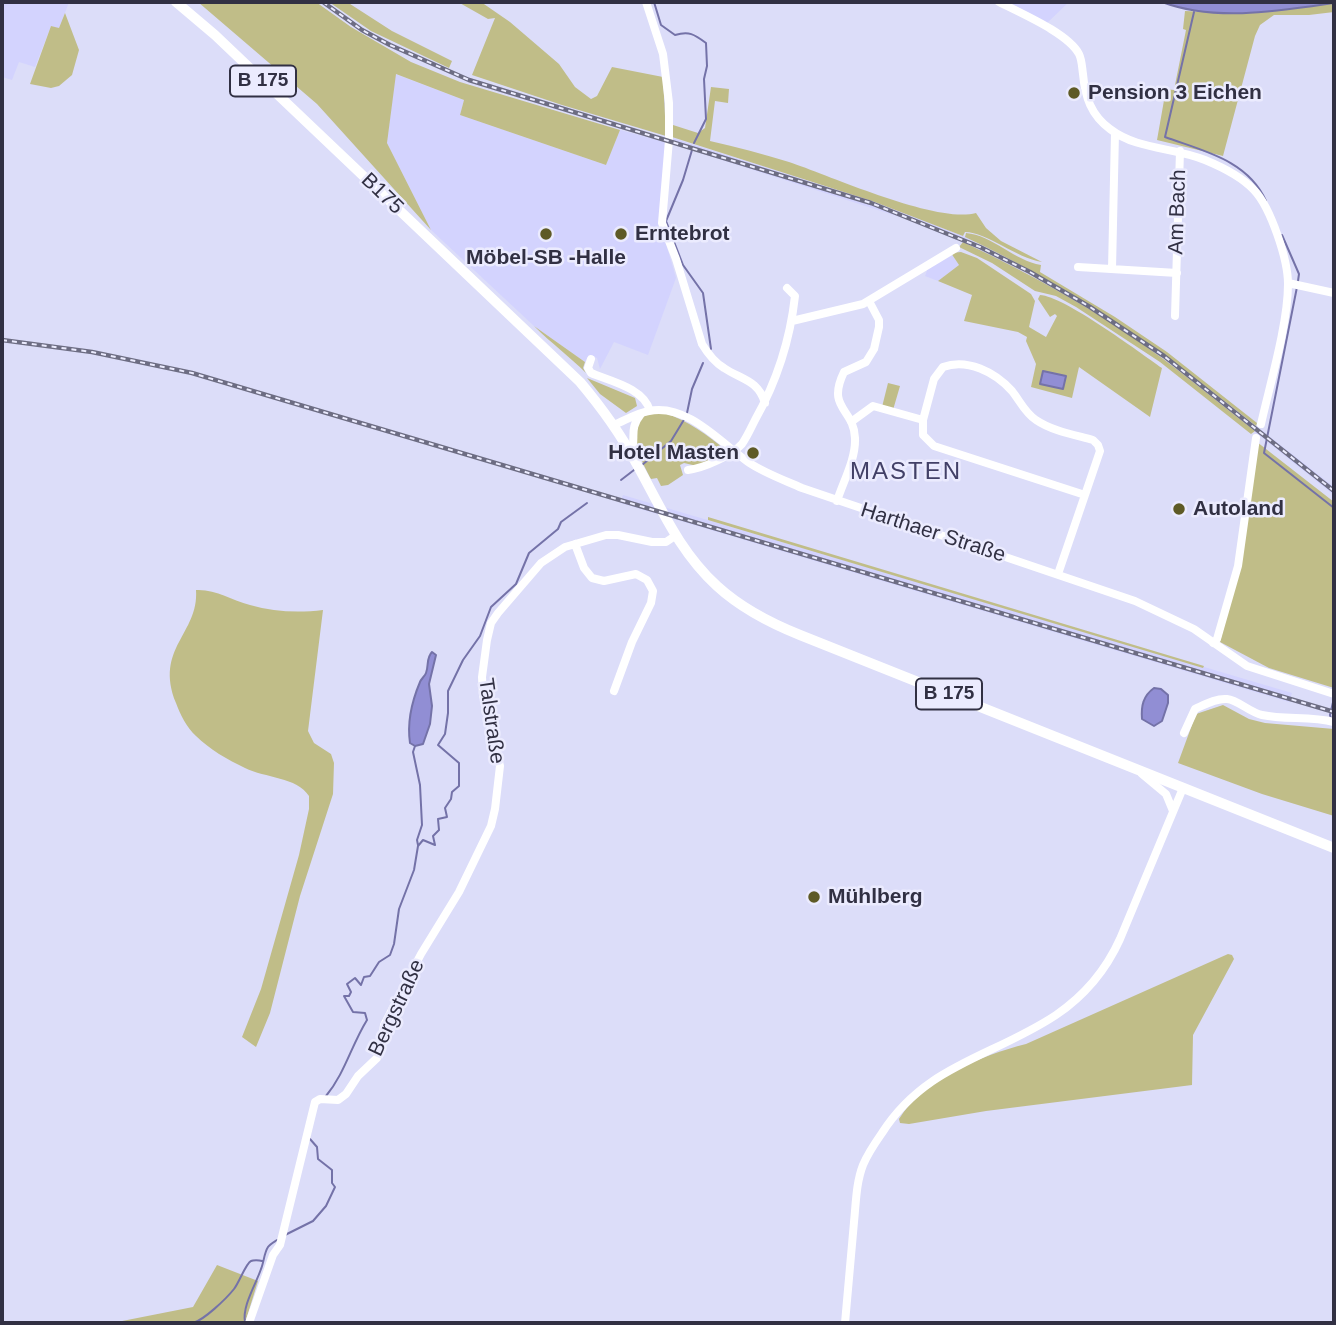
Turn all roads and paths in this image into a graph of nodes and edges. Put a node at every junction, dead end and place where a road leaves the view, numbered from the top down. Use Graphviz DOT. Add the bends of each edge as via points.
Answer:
graph roads {
  1 [pos="176,2"];
  2 [pos="646,2"];
  3 [pos="999,2"];
  4 [pos="1115,133"];
  5 [pos="1180,151"];
  6 [pos="956,248"];
  7 [pos="1078,267"];
  8 [pos="1112,269"];
  9 [pos="1177,273"];
  10 [pos="1294,284"];
  11 [pos="787,288"];
  12 [pos="1334,293"];
  13 [pos="869,301"];
  14 [pos="1175,316"];
  15 [pos="792,321"];
  16 [pos="591,359"];
  17 [pos="765,403"];
  18 [pos="646,412"];
  19 [pos="923,420"];
  20 [pos="851,422"];
  21 [pos="1261,424"];
  22 [pos="614,425"];
  23 [pos="1256,438"];
  24 [pos="734,450"];
  25 [pos="636,462"];
  26 [pos="688,470"];
  27 [pos="1085,495"];
  28 [pos="837,501"];
  29 [pos="675,536"];
  30 [pos="575,544"];
  31 [pos="1058,574"];
  32 [pos="1213,643"];
  33 [pos="614,691"];
  34 [pos="1332,693"];
  35 [pos="1334,722"];
  36 [pos="1184,733"];
  37 [pos="1124,763"];
  38 [pos="498,788"];
  39 [pos="1183,788"];
  40 [pos="1173,811"];
  41 [pos="1334,848"];
  42 [pos="249,1323"];
  43 [pos="845,1323"];
  1 -- 22 [label="main road, B175 / B 175" via="568,369"];
  2 -- 17 [label="street" via="659,40 669,103 664,228 707,353 756,386"];
  3 -- 4 [label="street" via="1074,48 1089,104"];
  4 -- 5 [label="street"];
  4 -- 8 [label="street"];
  5 -- 9 [label="street, Am Bach"];
  5 -- 10 [label="street" via="1228,171 1256,192"];
  6 -- 13 [label="street"];
  7 -- 8 [label="street, Am Bach"];
  8 -- 9 [label="street, Am Bach"];
  9 -- 14 [label="street, Am Bach"];
  10 -- 12 [label="street"];
  10 -- 21 [label="street"];
  11 -- 15 [label="street" via="795,296"];
  13 -- 15 [label="street"];
  13 -- 20 [label="street" via="879,320 874,349 866,362 844,372 837,389"];
  15 -- 17 [label="street"];
  16 -- 18 [label="street" via="591,373 636,393 643,398"];
  17 -- 24 [label="street"];
  18 -- 22 [label="street"];
  18 -- 24 [label="street, Harthaer Straße" via="665,410 685,417"];
  18 -- 25 [label="street" via="633,426"];
  19 -- 20 [label="street" via="873,406"];
  19 -- 27 [label="street" via="923,435 934,446"];
  19 -- 27 [label="street" via="934,379 943,367 961,364 983,370 1002,382 1032,418 1098,444 1100,451"];
  20 -- 28 [label="street" via="855,449"];
  22 -- 25 [label="main road, B 175"];
  23 -- 32 [label="street" via="1238,566"];
  24 -- 26 [label="street"];
  24 -- 28 [label="street, Harthaer Straße" via="755,467"];
  25 -- 29 [label="main road, B 175"];
  27 -- 31 [label="street"];
  28 -- 31 [label="street, Harthaer Straße"];
  29 -- 30 [label="street, Talstraße" via="653,542 606,535"];
  29 -- 37 [label="main road, B 175" via="713,583 760,617"];
  30 -- 33 [label="street" via="592,578 604,581 636,574 653,590"];
  30 -- 38 [label="street, Talstraße" via="541,564 491,623 482,677 498,756"];
  31 -- 32 [label="street, Harthaer Straße" via="1170,616"];
  32 -- 34 [label="street, Harthaer Straße" via="1256,670"];
  35 -- 36 [label="street" via="1266,716 1222,698 1195,709"];
  37 -- 39 [label="main road, B 175"];
  37 -- 40 [label="street" via="1160,788"];
  38 -- 42 [label="street, Bergstraße" via="484,844 384,1025 377,1058 338,1100 314,1102 282,1237"];
  39 -- 40 [label="street"];
  39 -- 41 [label="main road, B 175"];
  40 -- 43 [label="street" via="1120,939 1077,999 1054,1016 938,1076 910,1097 887,1125 860,1174"];
}
